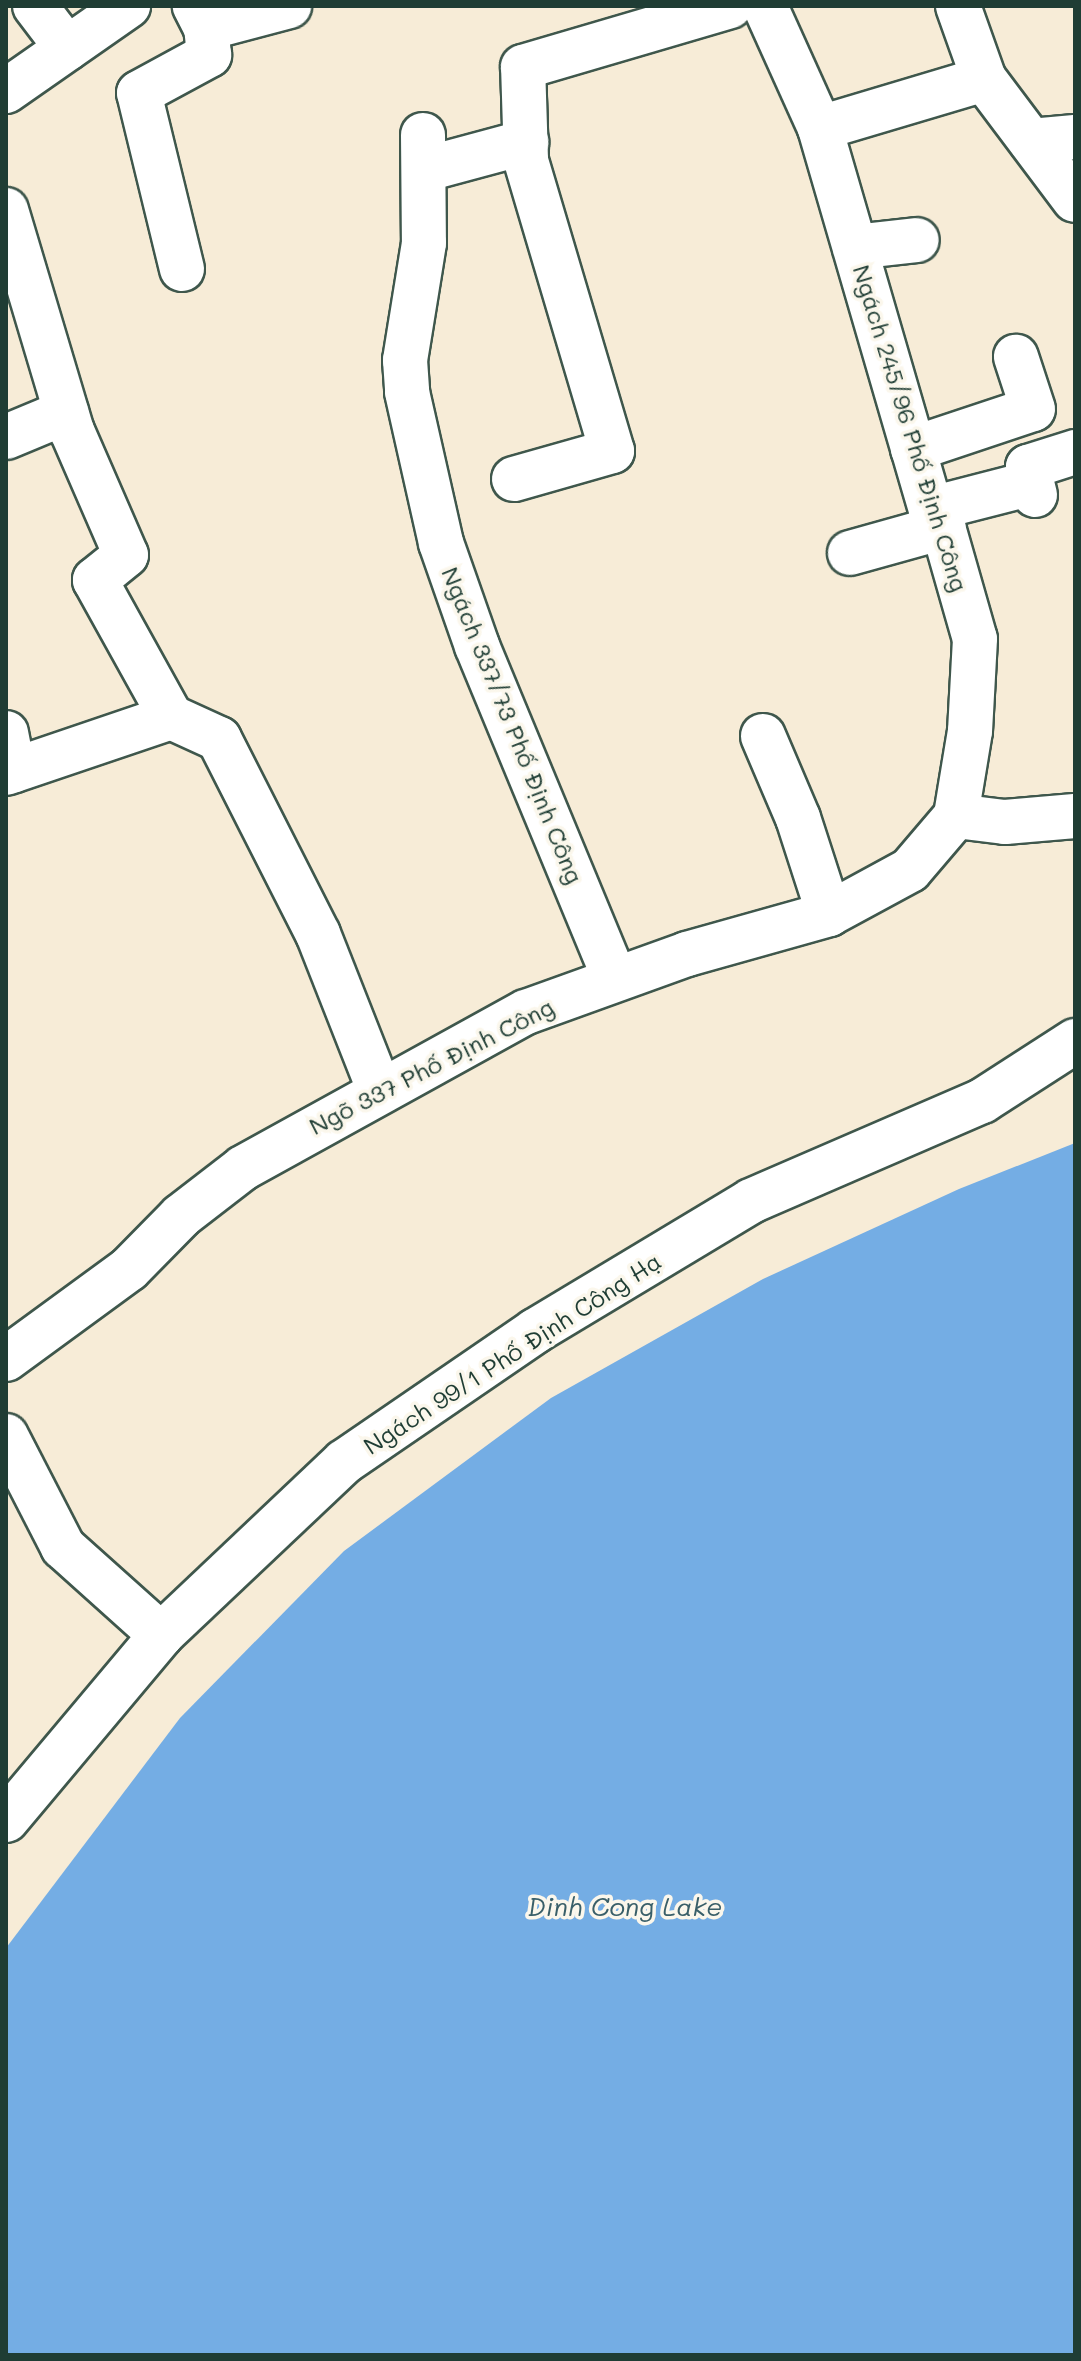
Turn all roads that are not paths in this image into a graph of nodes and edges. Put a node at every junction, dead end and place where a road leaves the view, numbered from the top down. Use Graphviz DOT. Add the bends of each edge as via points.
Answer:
graph roads {
  1 [pos="35,6"];
  2 [pos="128,6"];
  3 [pos="289,6"];
  4 [pos="730,6"];
  5 [pos="765,6"];
  6 [pos="958,6"];
  7 [pos="200,17"];
  8 [pos="67,48"];
  9 [pos="984,79"];
  10 [pos="6,91"];
  11 [pos="820,128"];
  12 [pos="1075,137"];
  13 [pos="1031,141"];
  14 [pos="526,142"];
  15 [pos="1075,200"];
  16 [pos="6,210"];
  17 [pos="917,240"];
  18 [pos="855,247"];
  19 [pos="182,269"];
  20 [pos="1016,357"];
  21 [pos="66,412"];
  22 [pos="6,437"];
  23 [pos="913,449"];
  24 [pos="1075,452"];
  25 [pos="514,479"];
  26 [pos="937,518"];
  27 [pos="850,553"];
  28 [pos="171,717"];
  29 [pos="763,736"];
  30 [pos="8,758"];
  31 [pos="956,816"];
  32 [pos="1075,816"];
  33 [pos="829,914"];
  34 [pos="615,979"];
  35 [pos="1075,1041"];
  36 [pos="380,1091"];
  37 [pos="6,1359"];
  38 [pos="6,1436"];
  39 [pos="161,1635"];
  40 [pos="6,1820"];
  1 -- 8 [label="street"];
  2 -- 8 [label="street"];
  3 -- 7 [label="street"];
  4 -- 14 [label="street" via="523,67"];
  5 -- 11 [label="street, Ngách 245/96 Phố Định Công"];
  6 -- 9 [label="street"];
  7 -- 19 [label="street" via="209,55 139,93"];
  8 -- 10 [label="street"];
  9 -- 11 [label="street"];
  9 -- 13 [label="street"];
  11 -- 18 [label="street, Ngách 245/96 Phố Định Công"];
  12 -- 13 [label="street"];
  13 -- 15 [label="street"];
  14 -- 25 [label="street" via="526,160 612,451"];
  14 -- 34 [label="street, Ngách 337/73 Phố Định Công" via="424,152 424,243 405,360 407,392 441,543 477,646"];
  16 -- 21 [label="street"];
  17 -- 18 [label="street"];
  18 -- 23 [label="street, Ngách 245/96 Phố Định Công"];
  20 -- 23 [label="street" via="1033,409"];
  21 -- 22 [label="street"];
  21 -- 28 [label="street" via="126,555 95,580"];
  23 -- 26 [label="street, Ngách 245/96 Phố Định Công"];
  24 -- 26 [label="street" via="1028,467 1034,489"];
  26 -- 27 [label="street"];
  26 -- 31 [label="street, Ngách 245/96 Phố Định Công" via="975,639 970,731"];
  28 -- 30 [label="street"];
  28 -- 36 [label="street" via="219,739 318,934"];
  29 -- 33 [label="street" via="798,818"];
  31 -- 32 [label="street" via="1005,822"];
  31 -- 33 [label="street, Ngõ 337 Phố Định Công" via="910,870"];
  33 -- 34 [label="street, Ngõ 337 Phố Định Công"];
  34 -- 36 [label="street, Ngõ 337 Phố Định Công" via="526,1012"];
  35 -- 39 [label="street, Ngách 99/1 Phố Định Công Hạ" via="982,1101 751,1201 535,1331 344,1462"];
  36 -- 37 [label="street, Ngõ 337 Phố Định Công" via="243,1168 181,1216 129,1269"];
  38 -- 39 [label="street" via="63,1547"];
  39 -- 40 [label="street, Ngách 99/1 Phố Định Công Hạ"];
}
